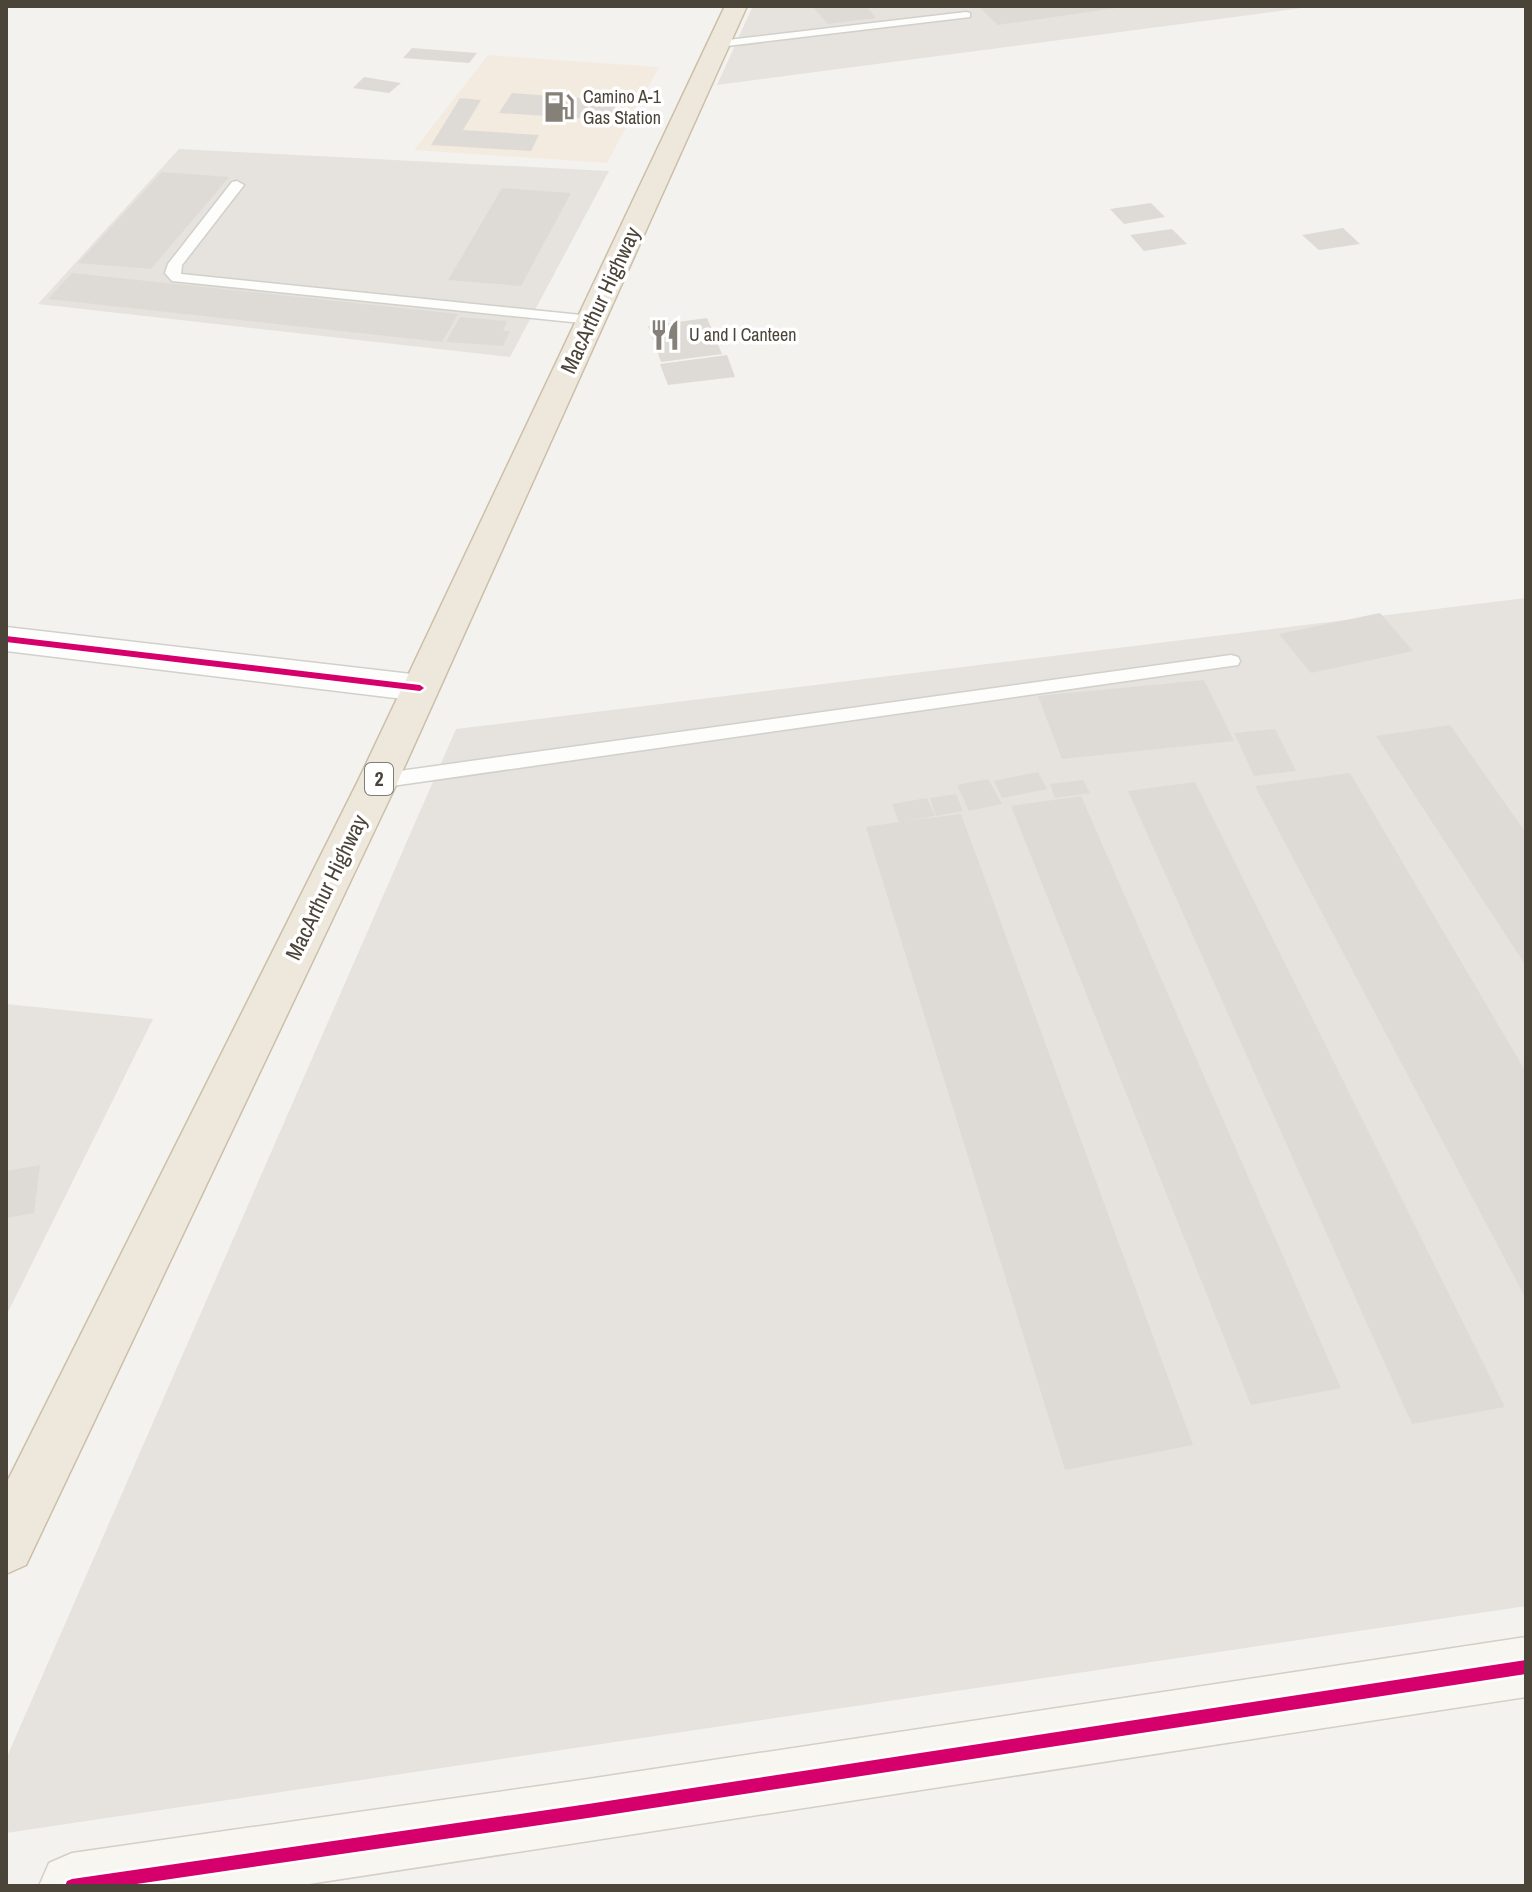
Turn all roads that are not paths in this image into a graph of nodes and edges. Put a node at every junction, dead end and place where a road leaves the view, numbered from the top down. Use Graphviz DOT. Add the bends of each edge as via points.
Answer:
graph roads {
  1 [pos="736,6"];
  2 [pos="966,15"];
  3 [pos="719,44"];
  4 [pos="237,185"];
  5 [pos="591,320"];
  6 [pos="6,639"];
  7 [pos="1231,661"];
  8 [pos="420,688"];
  9 [pos="378,781"];
  10 [pos="6,1545"];
  11 [pos="1526,1667"];
  12 [pos="72,1886"];
  1 -- 3 [label="highway, MacArthur Highway / 2"];
  2 -- 3 [label="lane"];
  3 -- 5 [label="highway, MacArthur Highway / 2"];
  4 -- 5 [label="lane" via="175,264 172,273 177,278"];
  5 -- 8 [label="highway, MacArthur Highway / 2"];
  6 -- 8 [label="street"];
  7 -- 9 [label="lane"];
  8 -- 9 [label="highway, MacArthur Highway / 2"];
  9 -- 10 [label="highway, MacArthur Highway / 2"];
  11 -- 12 [label="street"];
}
